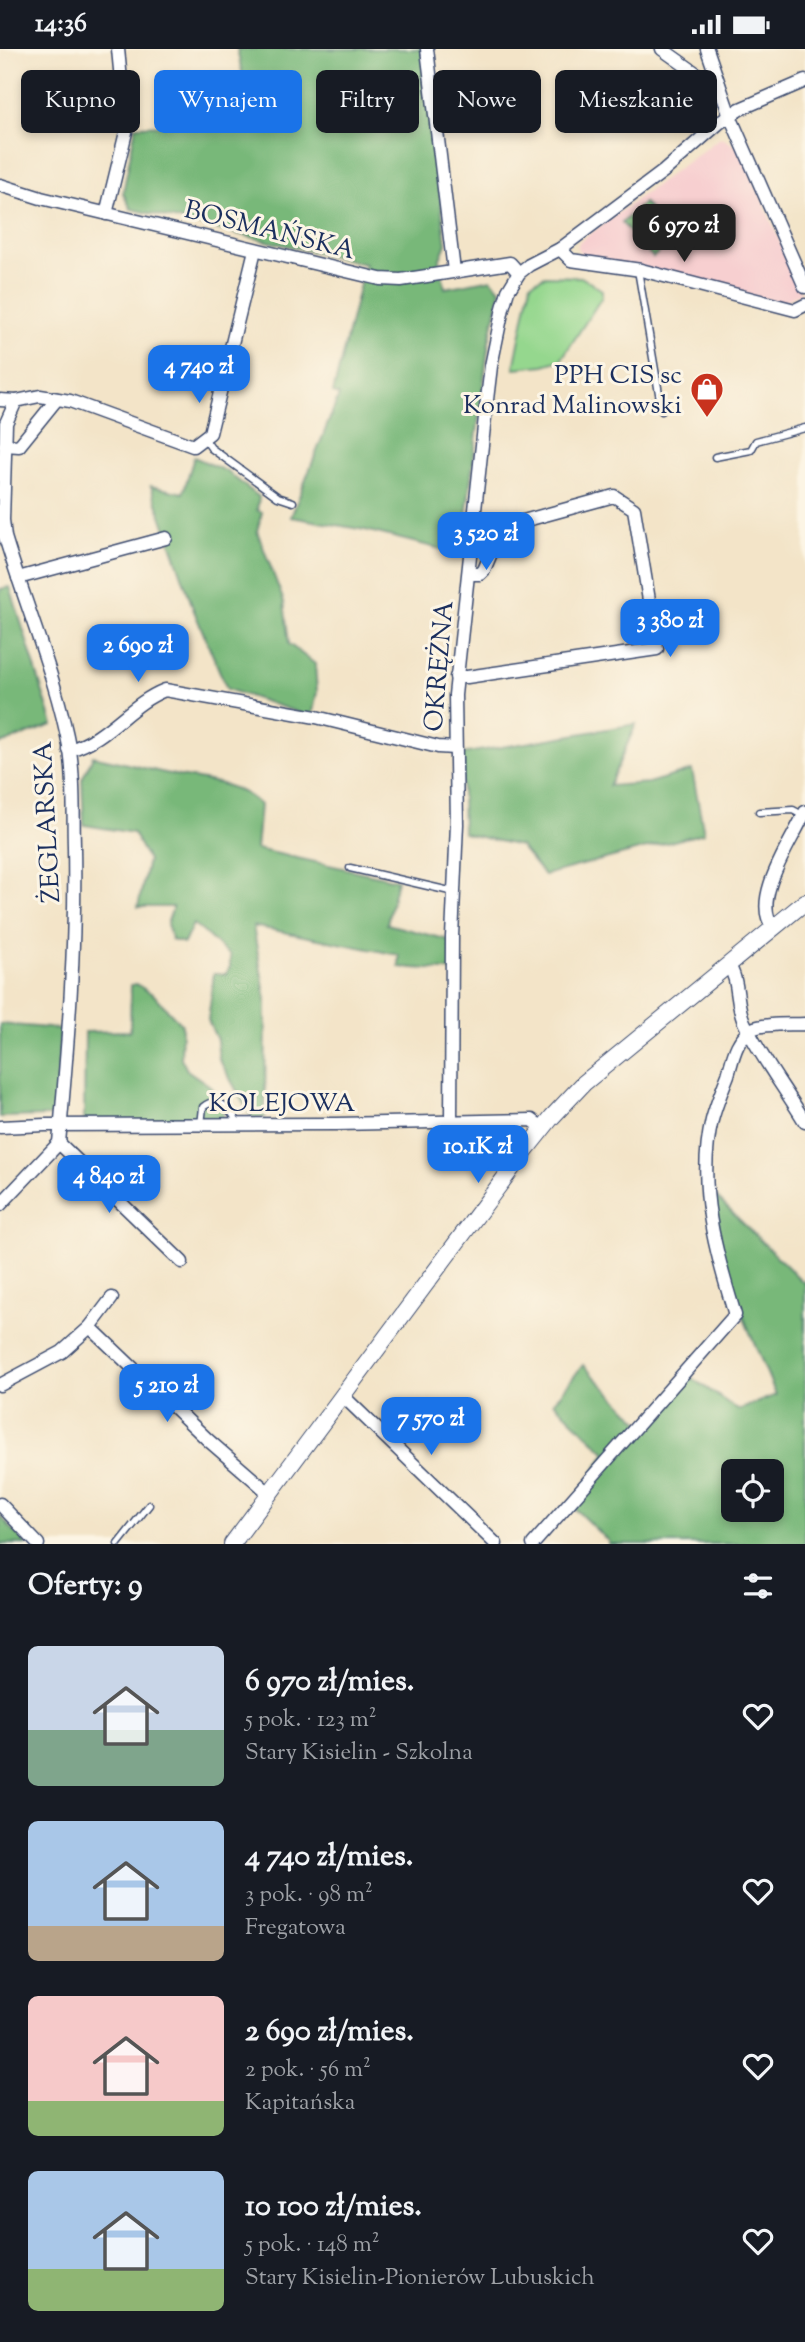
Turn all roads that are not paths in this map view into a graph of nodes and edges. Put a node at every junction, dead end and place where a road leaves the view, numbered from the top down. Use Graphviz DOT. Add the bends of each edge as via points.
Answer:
graph roads {
  1 [pos="118,49"];
  2 [pos="427,49"];
  3 [pos="662,49"];
  4 [pos="707,49"];
  5 [pos="805,81"];
  6 [pos="719,85"];
  7 [pos="730,116"];
  8 [pos="4,186"];
  9 [pos="106,214"];
  10 [pos="560,249"];
  11 [pos="255,250"];
  12 [pos="638,270"];
  13 [pos="454,271"];
  14 [pos="519,272"];
  15 [pos="805,287"];
  16 [pos="805,305"];
  17 [pos="57,399"];
  18 [pos="0,400"];
  19 [pos="16,401"];
  20 [pos="662,411"];
  21 [pos="805,429"];
  22 [pos="204,438"];
  23 [pos="5,445"];
  24 [pos="715,457"];
  25 [pos="293,502"];
  26 [pos="166,538"];
  27 [pos="469,574"];
  28 [pos="18,578"];
  29 [pos="456,677"];
  30 [pos="454,748"];
  31 [pos="69,750"];
  32 [pos="759,812"];
  33 [pos="804,814"];
  34 [pos="350,868"];
  35 [pos="454,892"];
  36 [pos="805,902"];
  37 [pos="772,927"];
  38 [pos="728,964"];
  39 [pos="805,1024"];
  40 [pos="749,1031"];
  41 [pos="805,1121"];
  42 [pos="451,1123"];
  43 [pos="238,1124"];
  44 [pos="61,1125"];
  45 [pos="201,1125"];
  46 [pos="0,1127"];
  47 [pos="543,1128"];
  48 [pos="59,1143"];
  49 [pos="0,1205"];
  50 [pos="182,1262"];
  51 [pos="112,1298"];
  52 [pos="90,1327"];
  53 [pos="0,1385"];
  54 [pos="342,1396"];
  55 [pos="269,1493"];
  56 [pos="0,1504"];
  57 [pos="149,1505"];
  58 [pos="38,1544"];
  59 [pos="118,1544"];
  60 [pos="232,1544"];
  61 [pos="496,1544"];
  62 [pos="533,1544"];
  1 -- 9 [label="street" via="126,132"];
  2 -- 13 [label="street"];
  3 -- 6 [label="street" via="714,86"];
  4 -- 6 [label="street"];
  5 -- 7 [label="street"];
  6 -- 7 [label="street"];
  7 -- 10 [label="street"];
  7 -- 15 [label="street"];
  8 -- 9 [label="street, BOSMAŃSKA"];
  9 -- 11 [label="street, BOSMAŃSKA"];
  10 -- 12 [label="street" via="571,260"];
  10 -- 14 [label="street"];
  11 -- 13 [label="street, BOSMAŃSKA" via="390,281"];
  11 -- 22 [label="street" via="210,433"];
  12 -- 16 [label="street" via="795,310"];
  12 -- 20 [label="lane"];
  13 -- 14 [label="street, BOSMAŃSKA" via="510,263"];
  14 -- 27 [label="street, OKRĘŻNA" via="506,298 491,366"];
  17 -- 19 [label="street" via="40,396"];
  17 -- 22 [label="street" via="193,446"];
  17 -- 23 [label="street" via="19,446"];
  18 -- 19 [label="street"];
  19 -- 23 [label="street, ŻEGLARSKA" via="6,423"];
  21 -- 24 [label="lane" via="756,441 751,450"];
  22 -- 25 [label="lane" via="278,497"];
  23 -- 28 [label="street, ŻEGLARSKA" via="3,520"];
  26 -- 28 [label="street"];
  27 -- 29 [label="street, OKRĘŻNA"];
  27 -- 29 [label="street" via="484,570 495,544 516,523 614,496 634,509 657,649"];
  28 -- 31 [label="street, ŻEGLARSKA"];
  29 -- 30 [label="street, OKRĘŻNA"];
  30 -- 31 [label="street" via="165,690 88,745"];
  30 -- 35 [label="street, OKRĘŻNA"];
  31 -- 44 [label="street, ŻEGLARSKA" via="74,942"];
  32 -- 33 [label="lane" via="793,810"];
  33 -- 37 [label="street" via="776,866 766,904"];
  34 -- 35 [label="lane"];
  35 -- 42 [label="street, OKRĘŻNA"];
  36 -- 37 [label="street"];
  37 -- 38 [label="street"];
  38 -- 40 [label="street" via="736,977"];
  38 -- 47 [label="street" via="584,1083"];
  39 -- 40 [label="street"];
  40 -- 41 [label="street"];
  40 -- 62 [label="street" via="740,1038 712,1119 707,1150 710,1216 735,1315"];
  42 -- 43 [label="street, KOLEJOWA"];
  42 -- 47 [label="street, KOLEJOWA" via="532,1120"];
  43 -- 45 [label="street, KOLEJOWA"];
  43 -- 45 [label="lane" via="224,1105 215,1102 203,1107"];
  44 -- 45 [label="street, KOLEJOWA"];
  44 -- 46 [label="street, KOLEJOWA"];
  44 -- 48 [label="street, ŻEGLARSKA"];
  47 -- 54 [label="street"];
  48 -- 49 [label="street"];
  48 -- 50 [label="street"];
  51 -- 52 [label="street"];
  52 -- 53 [label="street" via="62,1352"];
  52 -- 55 [label="street"];
  54 -- 55 [label="street"];
  54 -- 61 [label="street"];
  55 -- 60 [label="street"];
  56 -- 58 [label="street"];
  57 -- 59 [label="lane"];
}
